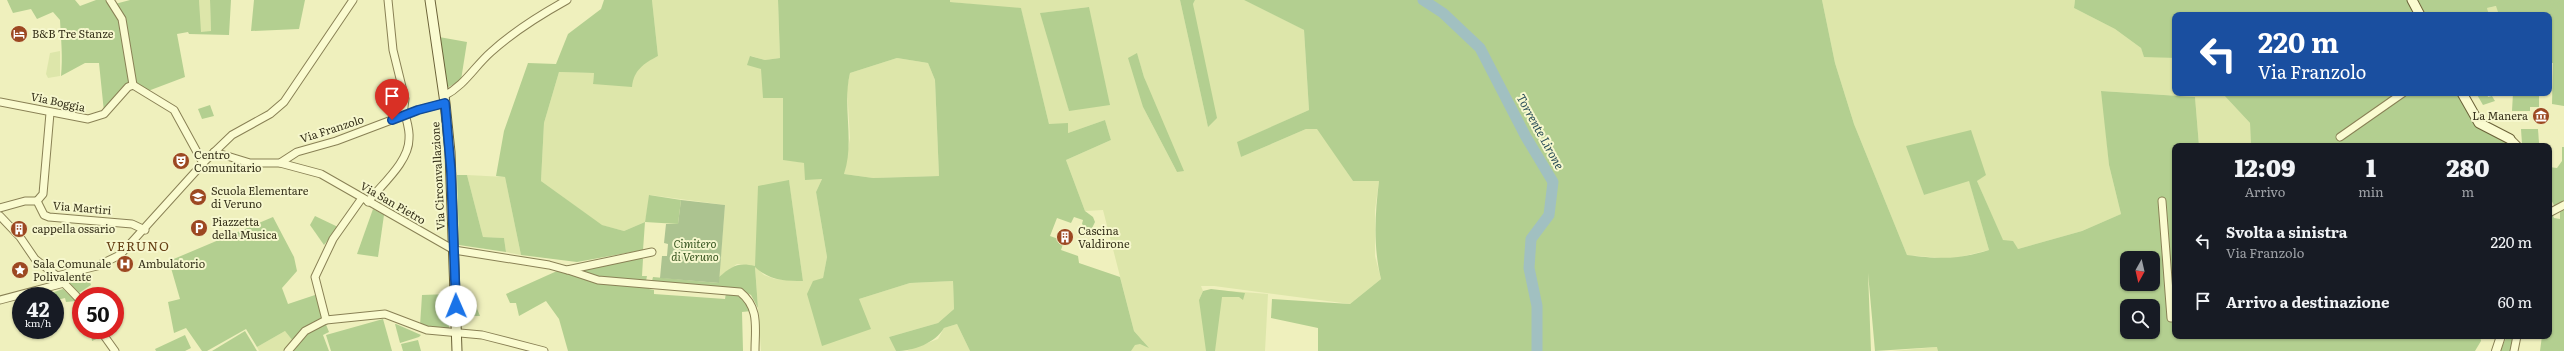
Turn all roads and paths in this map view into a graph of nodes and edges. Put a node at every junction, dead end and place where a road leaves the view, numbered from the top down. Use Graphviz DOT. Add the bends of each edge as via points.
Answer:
graph roads {
  1 [pos="110,0"];
  2 [pos="353,0"];
  3 [pos="388,0"];
  4 [pos="430,0"];
  5 [pos="567,0"];
  6 [pos="2412,0"];
  7 [pos="2418,12"];
  8 [pos="133,85"];
  9 [pos="2398,96"];
  10 [pos="2464,96"];
  11 [pos="445,99"];
  12 [pos="0,102"];
  13 [pos="50,113"];
  14 [pos="404,115"];
  15 [pos="2340,137"];
  16 [pos="2510,138"];
  17 [pos="2514,143"];
  18 [pos="214,152"];
  19 [pos="203,163"];
  20 [pos="280,164"];
  21 [pos="365,200"];
  22 [pos="37,201"];
  23 [pos="2162,201"];
  24 [pos="2564,205"];
  25 [pos="0,208"];
  26 [pos="2552,211"];
  27 [pos="0,216"];
  28 [pos="145,230"];
  29 [pos="454,250"];
  30 [pos="652,252"];
  31 [pos="567,270"];
  32 [pos="58,276"];
  33 [pos="64,283"];
  34 [pos="72,291"];
  35 [pos="0,300"];
  36 [pos="2172,306"];
  37 [pos="326,320"];
  38 [pos="456,334"];
  39 [pos="106,339"];
  40 [pos="2500,339"];
  41 [pos="2516,339"];
  42 [pos="115,351"];
  43 [pos="288,351"];
  44 [pos="456,351"];
  45 [pos="544,351"];
  46 [pos="755,351"];
  47 [pos="2496,351"];
  48 [pos="2514,351"];
  1 -- 8 [label="street" via="123,24"];
  2 -- 18 [label="street" via="281,105 232,135"];
  3 -- 14 [label="street" via="393,50 405,99"];
  4 -- 11 [label="main road, Via Circonvallazione"];
  5 -- 11 [label="street, Via Franzolo" via="508,37"];
  6 -- 7 [label="main road"];
  8 -- 13 [label="street, Via Boggia" via="98,117 88,119"];
  8 -- 19 [label="street" via="174,110"];
  9 -- 15 [label="street"];
  10 -- 16 [label="main road" via="2479,123"];
  11 -- 14 [label="street, Via Franzolo"];
  11 -- 29 [label="main road, Via Circonvallazione"];
  12 -- 13 [label="street, Via Boggia"];
  13 -- 22 [label="street" via="43,194"];
  14 -- 20 [label="street, Via Franzolo" via="336,141 297,152"];
  14 -- 21 [label="street" via="410,140 405,152 395,170"];
  16 -- 17 [label="street"];
  18 -- 19 [label="street"];
  18 -- 20 [label="street" via="250,163"];
  19 -- 28 [label="street"];
  20 -- 21 [label="street, Via San Pietro" via="321,174"];
  21 -- 29 [label="street, Via San Pietro"];
  21 -- 37 [label="street" via="333,239 316,275"];
  22 -- 25 [label="street, Via Martiri" via="25,201"];
  22 -- 28 [label="street, Via Martiri" via="44,215 132,224"];
  23 -- 36 [label="street"];
  24 -- 26 [label="street"];
  27 -- 32 [label="street" via="20,237 35,259"];
  28 -- 32 [label="street" via="111,261"];
  29 -- 31 [label="street, Via San Pietro"];
  29 -- 38 [label="main road, Via Circonvallazione"];
  30 -- 31 [label="street, Via San Pietro"];
  31 -- 46 [label="street, Via San Pietro" via="598,280 740,292 750,300 754,311"];
  32 -- 33 [label="street"];
  33 -- 34 [label="street"];
  33 -- 35 [label="street"];
  37 -- 38 [label="street" via="381,313 427,330"];
  37 -- 43 [label="street" via="306,330"];
  38 -- 44 [label="main road, Via Circonvallazione"];
  38 -- 45 [label="street" via="482,335"];
  39 -- 42 [label="street"];
  40 -- 47 [label="street"];
  41 -- 48 [label="street"];
}
